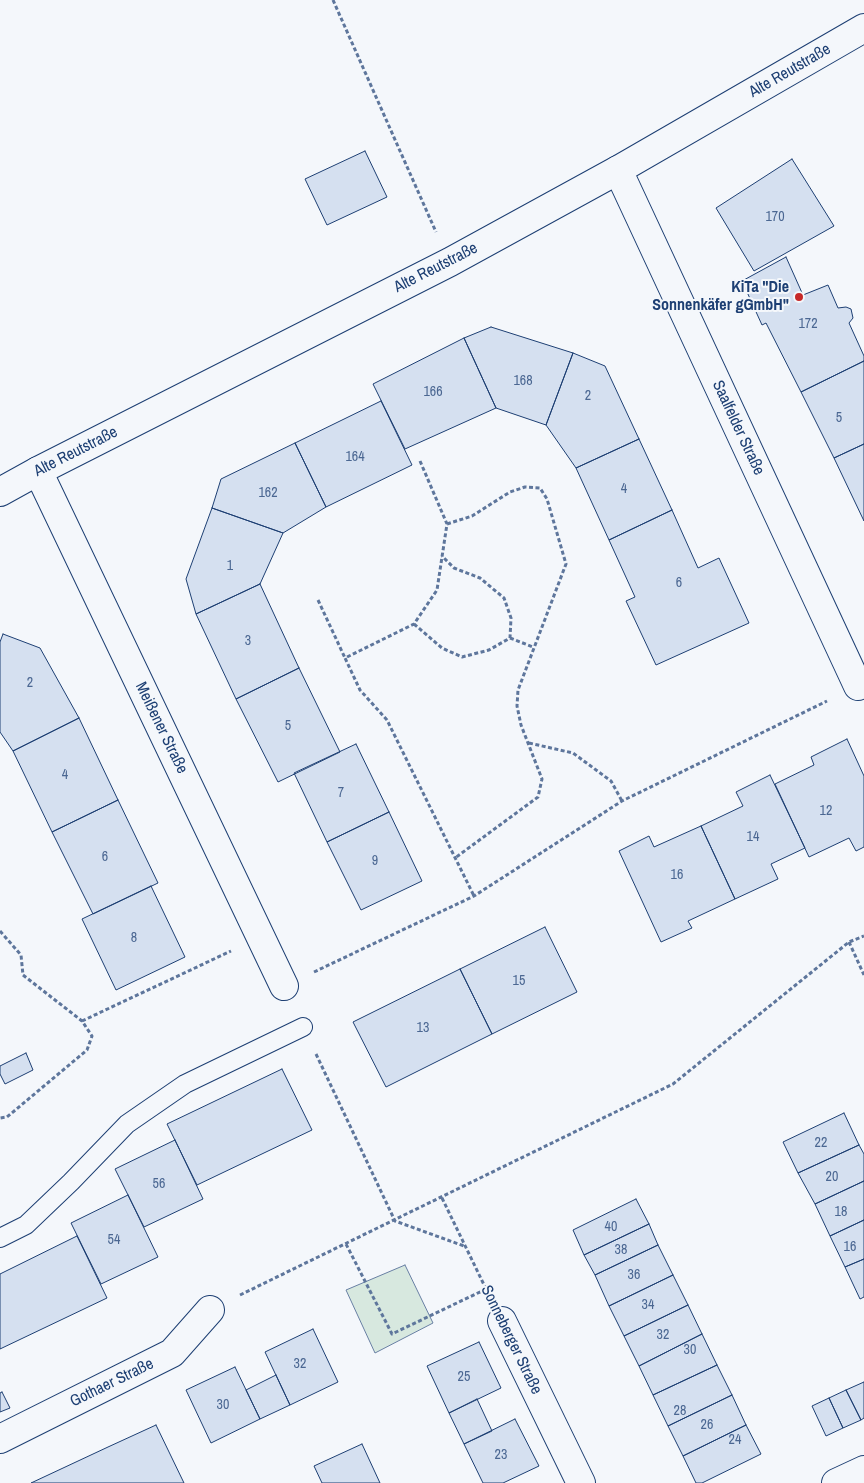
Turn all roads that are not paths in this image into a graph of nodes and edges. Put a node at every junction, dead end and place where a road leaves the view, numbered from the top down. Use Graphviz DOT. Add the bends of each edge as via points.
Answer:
graph roads {
  1 [pos="864,28"];
  2 [pos="618,170"];
  3 [pos="38,471"];
  4 [pos="0,492"];
  5 [pos="858,686"];
  6 [pos="284,986"];
  7 [pos="303,1027"];
  8 [pos="0,1238"];
  9 [pos="210,1310"];
  10 [pos="502,1321"];
  11 [pos="0,1439"];
  12 [pos="864,1470"];
  13 [pos="581,1483"];
  14 [pos="836,1483"];
  1 -- 2 [label="street, Alte Reutstraße"];
  2 -- 3 [label="street, Alte Reutstraße" via="450,262"];
  2 -- 5 [label="street, Saalfelder Straße"];
  3 -- 4 [label="street, Alte Reutstraße"];
  3 -- 6 [label="street, Meißener Straße"];
  7 -- 8 [label="lane" via="185,1084 127,1124 26,1225"];
  9 -- 11 [label="street, Gothaer Straße" via="172,1353"];
  10 -- 13 [label="street, Sonneberger Straße"];
  12 -- 14 [label="street"];
}
